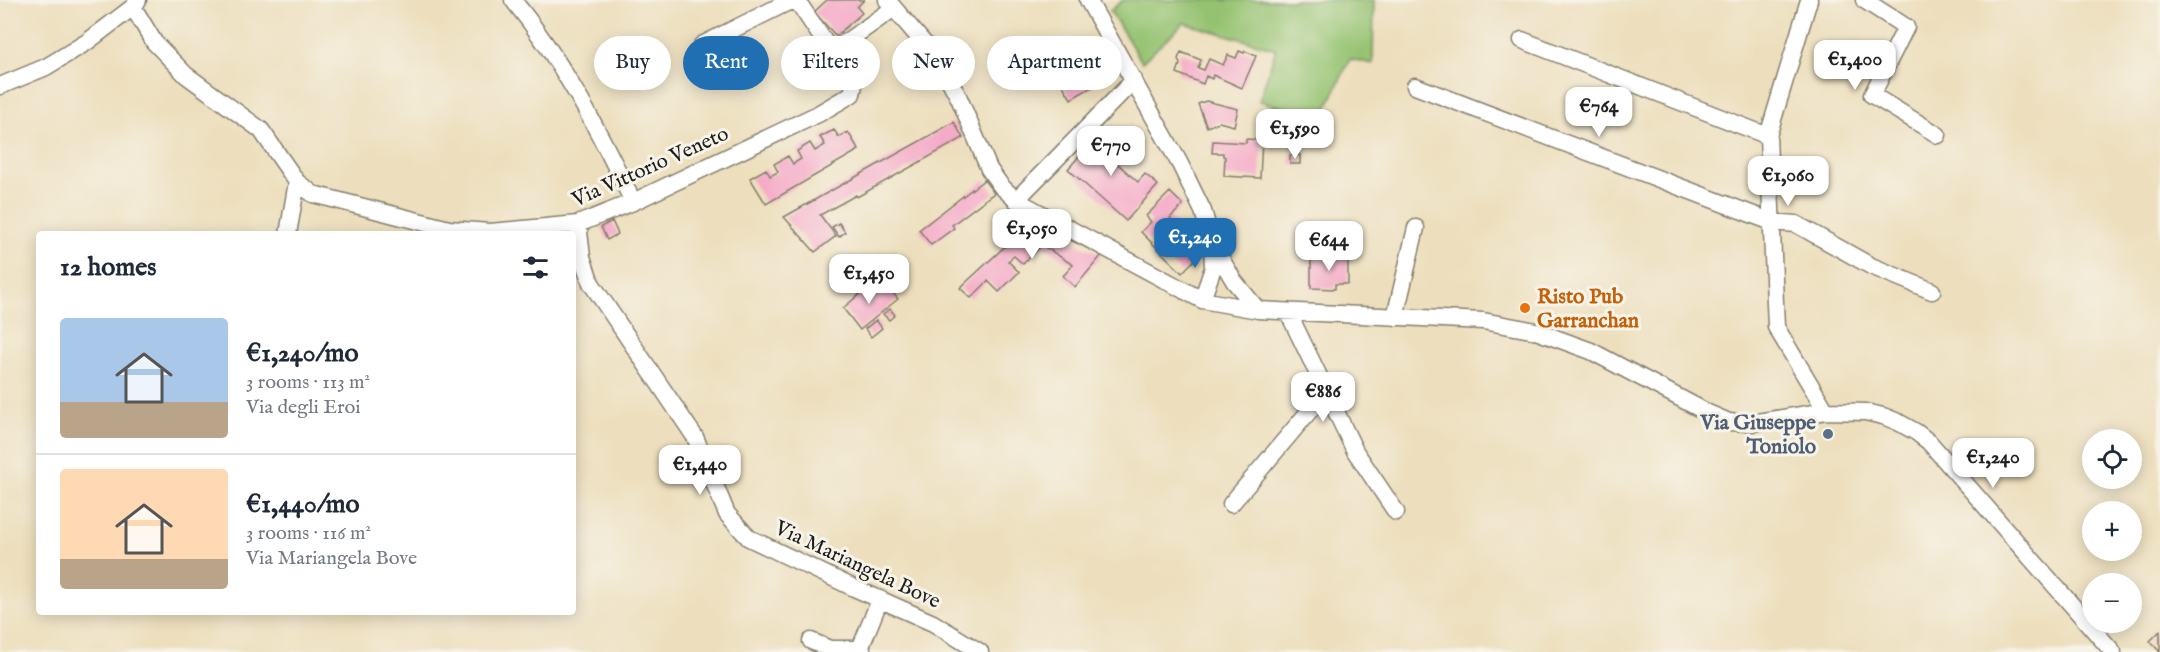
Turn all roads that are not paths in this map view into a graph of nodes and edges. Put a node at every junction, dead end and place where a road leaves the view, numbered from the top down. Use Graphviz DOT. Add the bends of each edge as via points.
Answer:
graph roads {
  1 [pos="513,0"];
  2 [pos="1088,0"];
  3 [pos="1809,0"];
  4 [pos="1864,0"];
  5 [pos="135,3"];
  6 [pos="891,4"];
  7 [pos="720,36"];
  8 [pos="821,36"];
  9 [pos="852,36"];
  10 [pos="1522,40"];
  11 [pos="1134,80"];
  12 [pos="0,86"];
  13 [pos="1415,86"];
  14 [pos="853,90"];
  15 [pos="1938,135"];
  16 [pos="1768,136"];
  17 [pos="297,182"];
  18 [pos="1016,200"];
  19 [pos="633,201"];
  20 [pos="1772,222"];
  21 [pos="578,224"];
  22 [pos="1416,228"];
  23 [pos="289,231"];
  24 [pos="470,231"];
  25 [pos="501,231"];
  26 [pos="1212,242"];
  27 [pos="1932,291"];
  28 [pos="1202,300"];
  29 [pos="1258,310"];
  30 [pos="1288,312"];
  31 [pos="1395,317"];
  32 [pos="1327,390"];
  33 [pos="1826,411"];
  34 [pos="1231,504"];
  35 [pos="1396,512"];
  36 [pos="880,599"];
  37 [pos="811,641"];
  38 [pos="862,651"];
  39 [pos="980,652"];
  40 [pos="2113,652"];
  1 -- 19 [label="street" via="537,29 604,141"];
  2 -- 11 [label="street"];
  3 -- 16 [label="street"];
  4 -- 15 [label="street" via="1906,27 1872,94"];
  5 -- 12 [label="street" via="87,42"];
  5 -- 17 [label="street, Via Vittorio Veneto" via="154,42 186,75 261,130"];
  6 -- 9 [label="street"];
  6 -- 18 [label="street" via="939,61 988,169"];
  7 -- 8 [label="street" via="794,1"];
  10 -- 16 [label="street"];
  11 -- 18 [label="street"];
  11 -- 26 [label="street" via="1203,211"];
  13 -- 20 [label="street"];
  14 -- 19 [label="street, Via Vittorio Veneto" via="818,114"];
  16 -- 20 [label="street"];
  17 -- 23 [label="street"];
  17 -- 24 [label="street, Via Vittorio Veneto" via="313,194 449,230"];
  18 -- 28 [label="street"];
  19 -- 21 [label="street, Via Vittorio Veneto"];
  20 -- 27 [label="street" via="1796,224 1871,266"];
  20 -- 33 [label="street" via="1776,327"];
  21 -- 25 [label="street, Via Vittorio Veneto"];
  21 -- 36 [label="street, Via Mariangela Bove" via="582,257 591,283 695,437 727,514 749,538"];
  22 -- 31 [label="street"];
  26 -- 28 [label="street" via="1213,268"];
  26 -- 29 [label="street" via="1234,281"];
  28 -- 29 [label="street"];
  29 -- 30 [label="street"];
  30 -- 31 [label="street"];
  30 -- 32 [label="street"];
  31 -- 33 [label="street" via="1483,321 1536,331 1591,351 1729,422 1751,423"];
  32 -- 34 [label="street"];
  32 -- 35 [label="street" via="1355,451"];
  33 -- 40 [label="street" via="1883,416 1929,442"];
  36 -- 38 [label="street"];
  36 -- 39 [label="street, Via Mariangela Bove" via="933,623"];
  37 -- 38 [label="street" via="830,649"];
}
